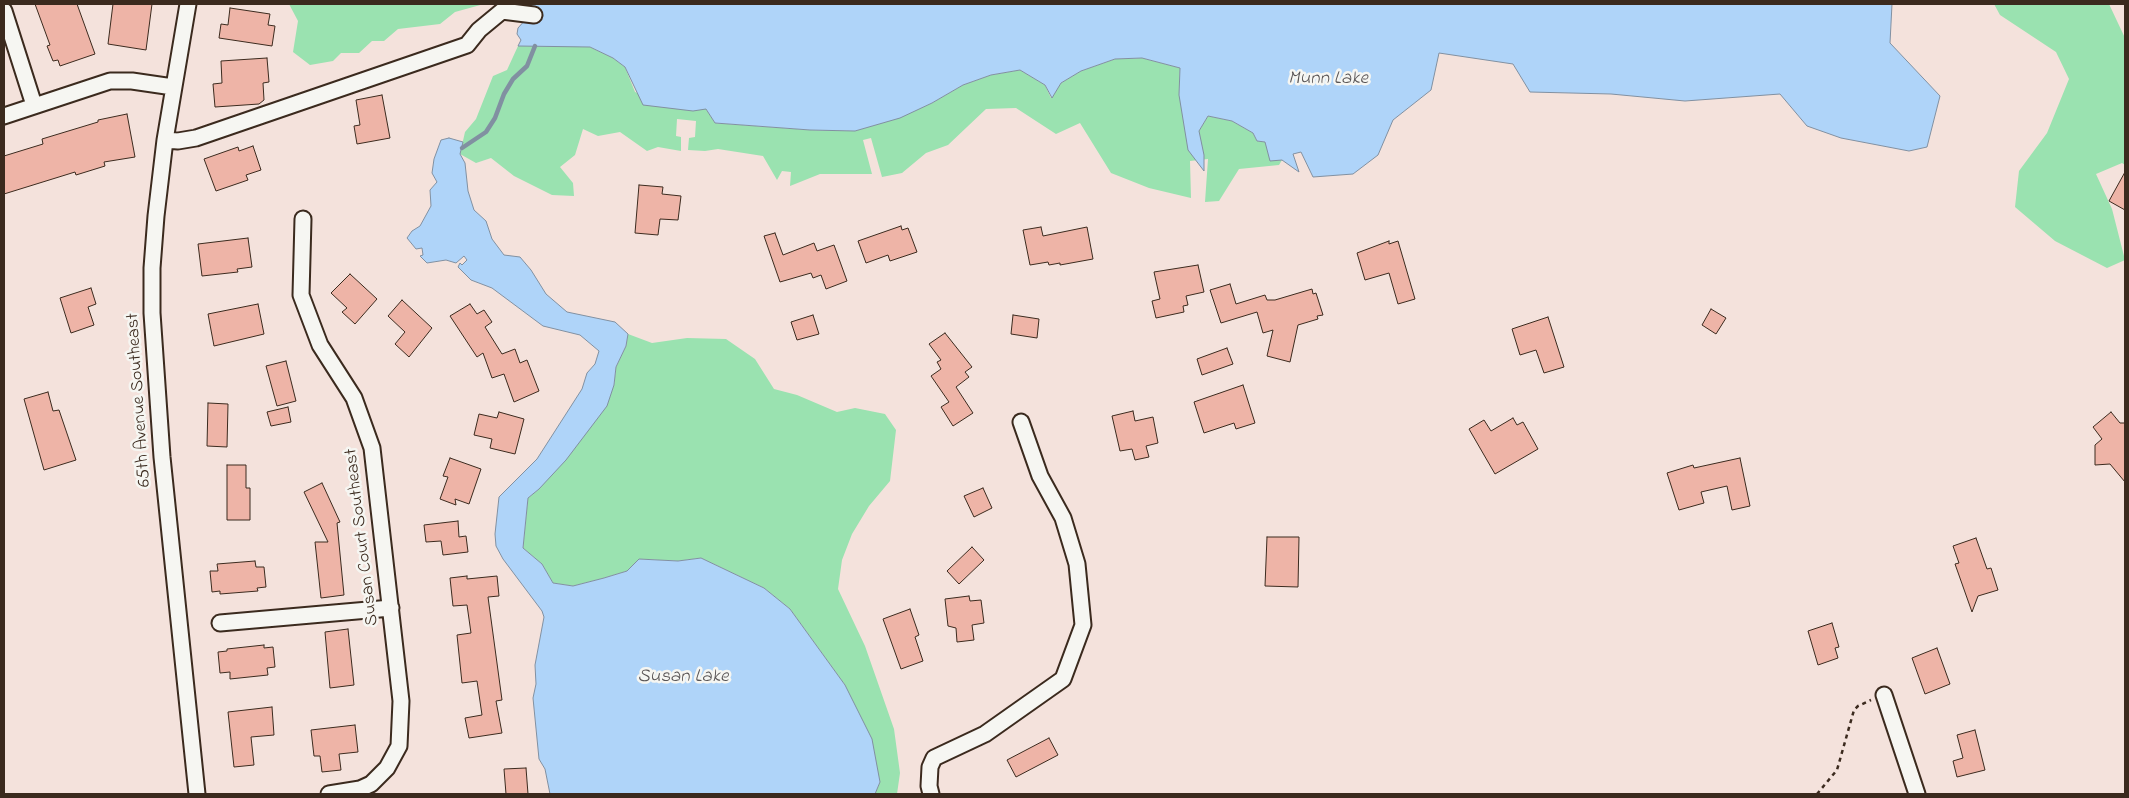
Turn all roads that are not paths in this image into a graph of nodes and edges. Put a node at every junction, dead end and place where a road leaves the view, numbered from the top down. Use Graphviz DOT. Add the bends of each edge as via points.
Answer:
graph roads {
  1 [pos="188,4"];
  2 [pos="4,11"];
  3 [pos="534,15"];
  4 [pos="174,87"];
  5 [pos="34,105"];
  6 [pos="4,116"];
  7 [pos="165,140"];
  8 [pos="303,219"];
  9 [pos="1021,422"];
  10 [pos="390,608"];
  11 [pos="220,623"];
  12 [pos="1884,695"];
  13 [pos="197,794"];
  14 [pos="329,794"];
  15 [pos="931,794"];
  16 [pos="1917,794"];
  1 -- 4 [label="street, 65th Avenue Southeast"];
  2 -- 5 [label="street"];
  3 -- 7 [label="street" via="502,11 479,30 468,45 196,138 178,142"];
  4 -- 5 [label="street" via="132,80 110,81"];
  4 -- 7 [label="street, 65th Avenue Southeast"];
  5 -- 6 [label="street"];
  7 -- 13 [label="street, 65th Avenue Southeast" via="153,245 153,335 162,457"];
  8 -- 10 [label="street, Susan Court Southeast" via="301,295 320,345 354,398 369,435"];
  9 -- 15 [label="street" via="1040,476 1063,518 1077,564 1083,626 1063,679 985,734 934,758 930,766"];
  10 -- 11 [label="street"];
  10 -- 14 [label="street, Susan Court Southeast" via="401,702 399,746 387,768 371,784"];
  12 -- 16 [label="street"];
}
